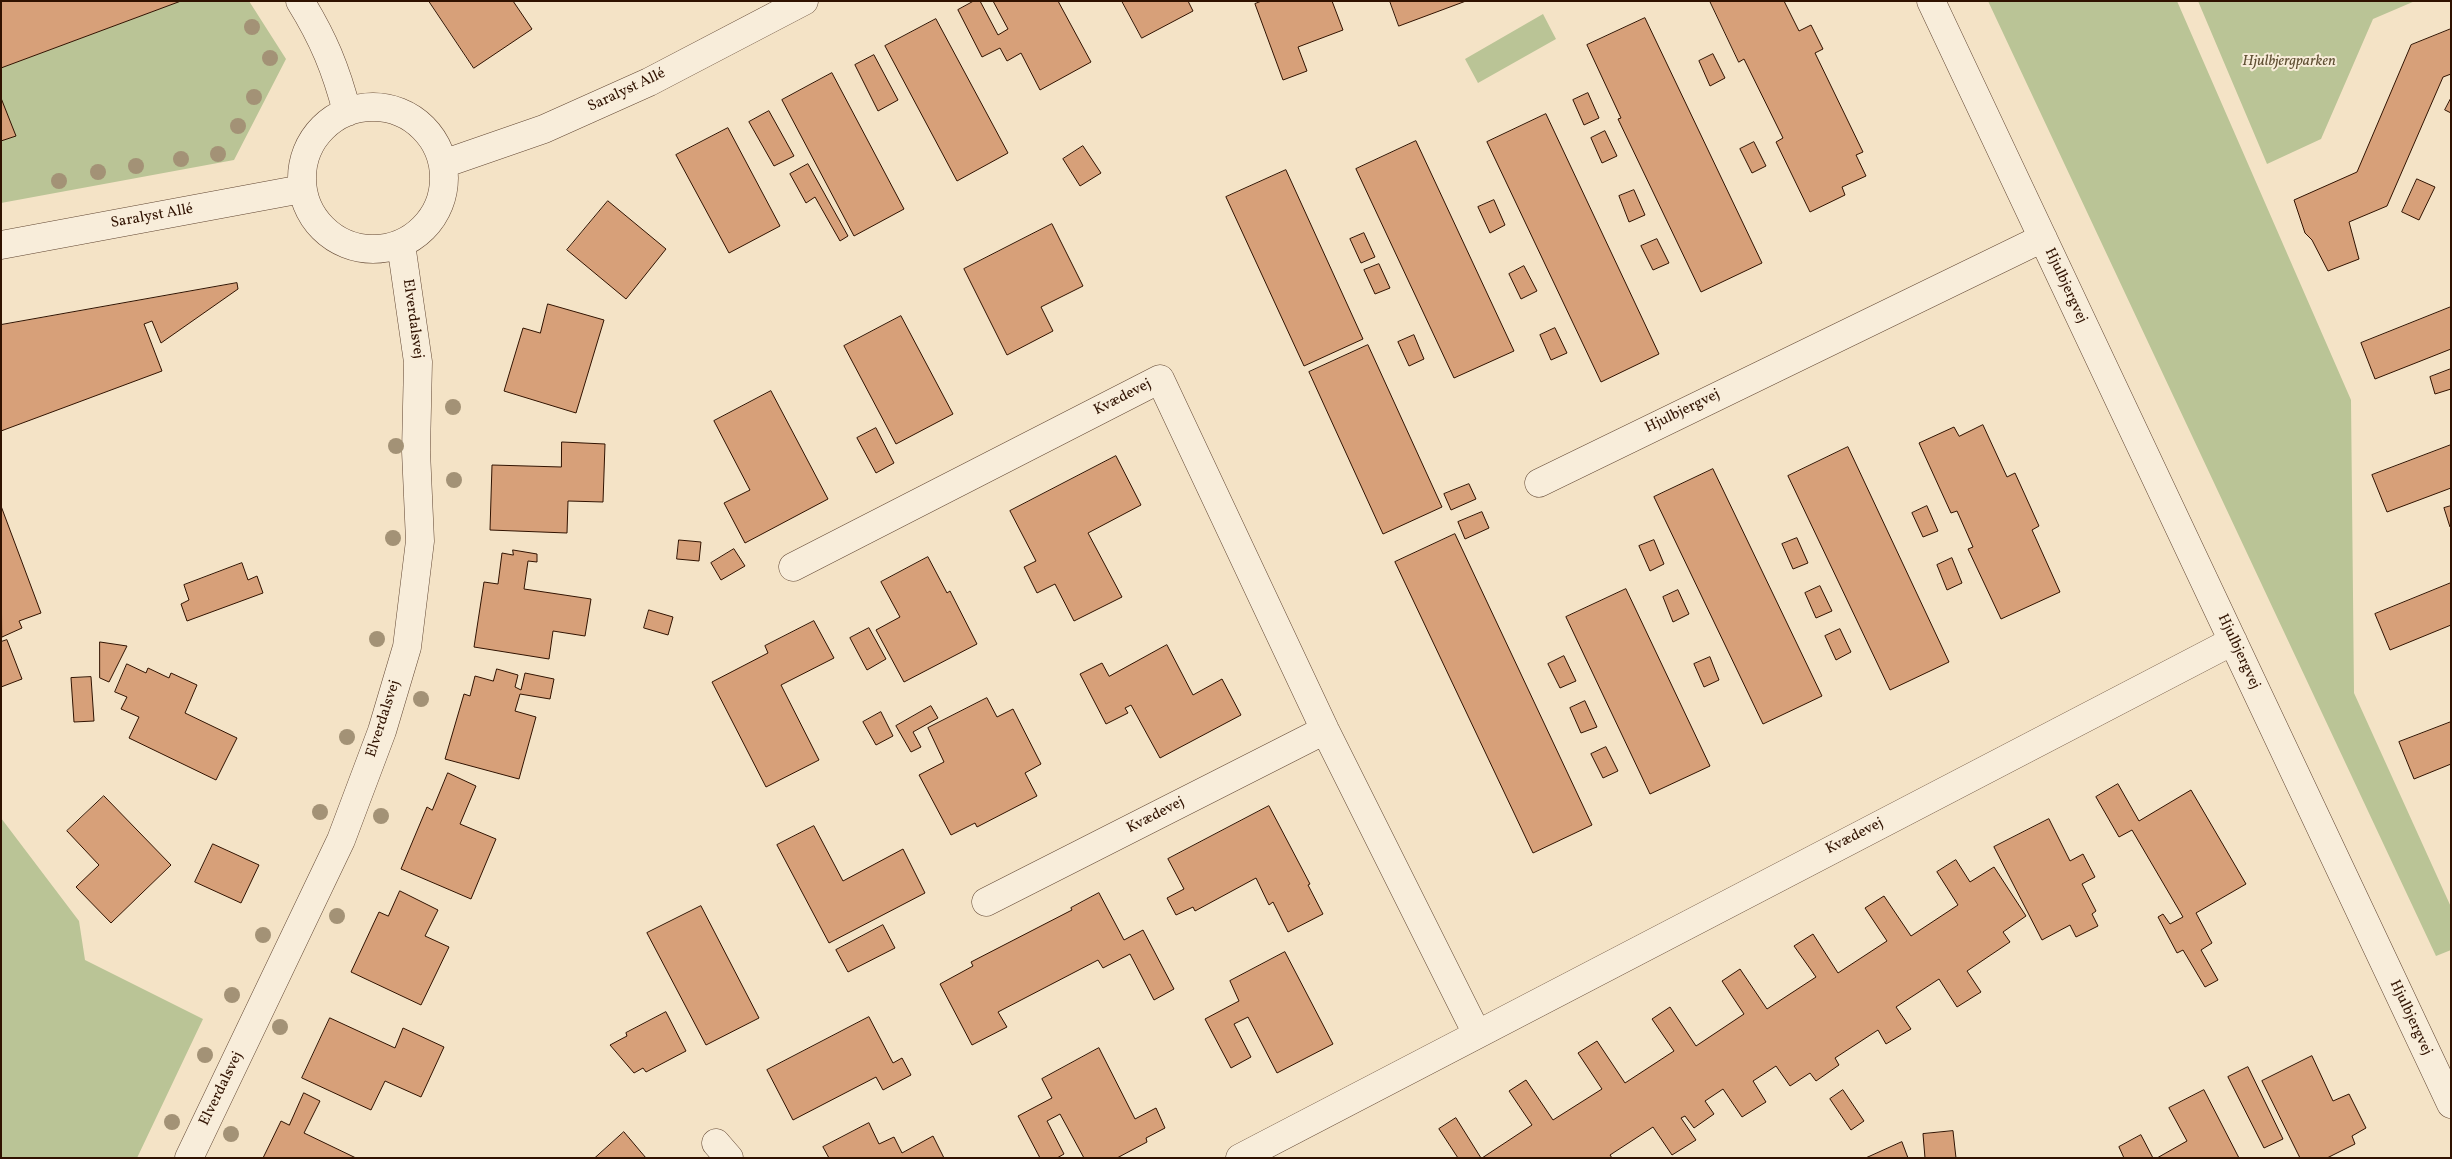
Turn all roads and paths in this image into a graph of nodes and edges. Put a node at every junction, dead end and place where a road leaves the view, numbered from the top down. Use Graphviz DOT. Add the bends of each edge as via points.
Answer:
graph roads {
  1 [pos="300,1"];
  2 [pos="804,1"];
  3 [pos="1931,1"];
  4 [pos="347,112"];
  5 [pos="443,164"];
  6 [pos="302,189"];
  7 [pos="2043,238"];
  8 [pos="1,244"];
  9 [pos="401,244"];
  10 [pos="1540,482"];
  11 [pos="793,567"];
  12 [pos="2233,641"];
  13 [pos="1326,730"];
  14 [pos="986,902"];
  15 [pos="1477,1034"];
  16 [pos="2442,1061"];
  17 [pos="2451,1104"];
  18 [pos="189,1158"];
  19 [pos="1240,1158"];
  1 -- 4 [label="street" via="320,32"];
  2 -- 5 [label="street, Saralyst Allé" via="649,82 544,129"];
  3 -- 7 [label="street, Hjulbjergvej"];
  4 -- 5 [label="street" via="371,107 396,110 417,122 434,141"];
  4 -- 6 [label="street" via="316,134 302,169"];
  5 -- 9 [label="street" via="444,188 436,211 421,231"];
  6 -- 8 [label="street, Saralyst Allé"];
  6 -- 9 [label="street" via="311,213 327,233 350,245 375,250"];
  7 -- 10 [label="street, Hjulbjergvej"];
  7 -- 12 [label="street, Hjulbjergvej"];
  9 -- 18 [label="street, Elverdalsvej" via="418,362 416,451 420,541 407,646 382,731 342,840"];
  11 -- 13 [label="street, Kvædevej" via="1160,379"];
  12 -- 15 [label="street, Kvædevej"];
  12 -- 16 [label="street, Hjulbjergvej"];
  13 -- 14 [label="street, Kvædevej"];
  13 -- 15 [label="street, Kvædevej"];
  15 -- 19 [label="street, Kvædevej"];
  16 -- 17 [label="street, Hjulbjergvej"];
}
